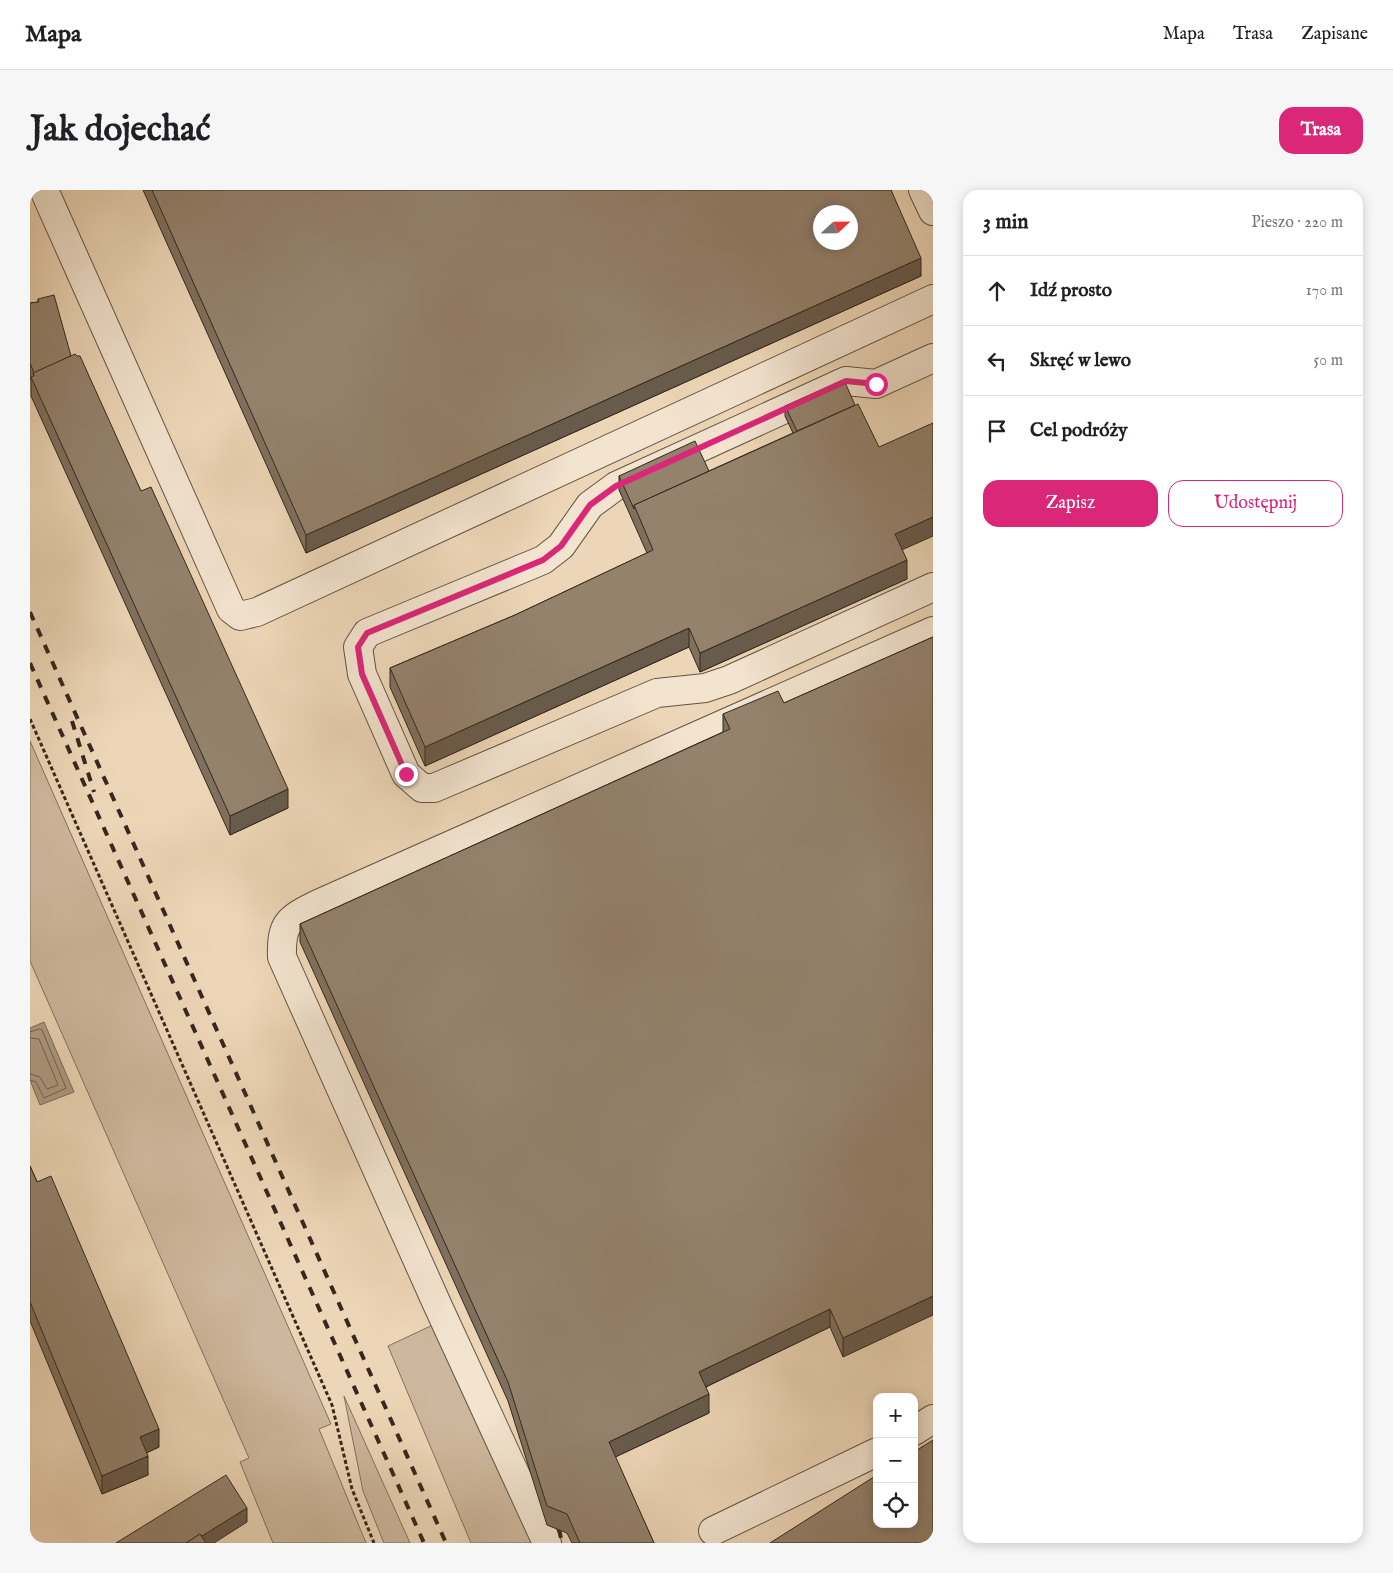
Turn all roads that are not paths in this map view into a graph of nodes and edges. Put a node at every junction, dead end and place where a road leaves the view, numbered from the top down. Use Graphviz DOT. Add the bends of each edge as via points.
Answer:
graph roads {
  1 [pos="44,190"];
  2 [pos="924,190"];
  3 [pos="933,211"];
  4 [pos="933,299"];
  5 [pos="933,358"];
  6 [pos="933,587"];
  7 [pos="933,631"];
  8 [pos="933,1420"];
  9 [pos="918,1429"];
  10 [pos="873,1454"];
  11 [pos="714,1531"];
  12 [pos="547,1543"];
  1 -- 4 [label="lane" via="231,609 240,616 257,612"];
  2 -- 3 [label="lane"];
  5 -- 6 [label="lane" via="876,384 846,381 616,486 590,505 561,546 543,560 367,633 358,647 362,674 406,774 422,788 434,788 658,692 705,688 728,680"];
  7 -- 12 [label="lane" via="318,904 286,924 281,937 282,957"];
  8 -- 9 [label="lane"];
  10 -- 11 [label="lane"];
}
